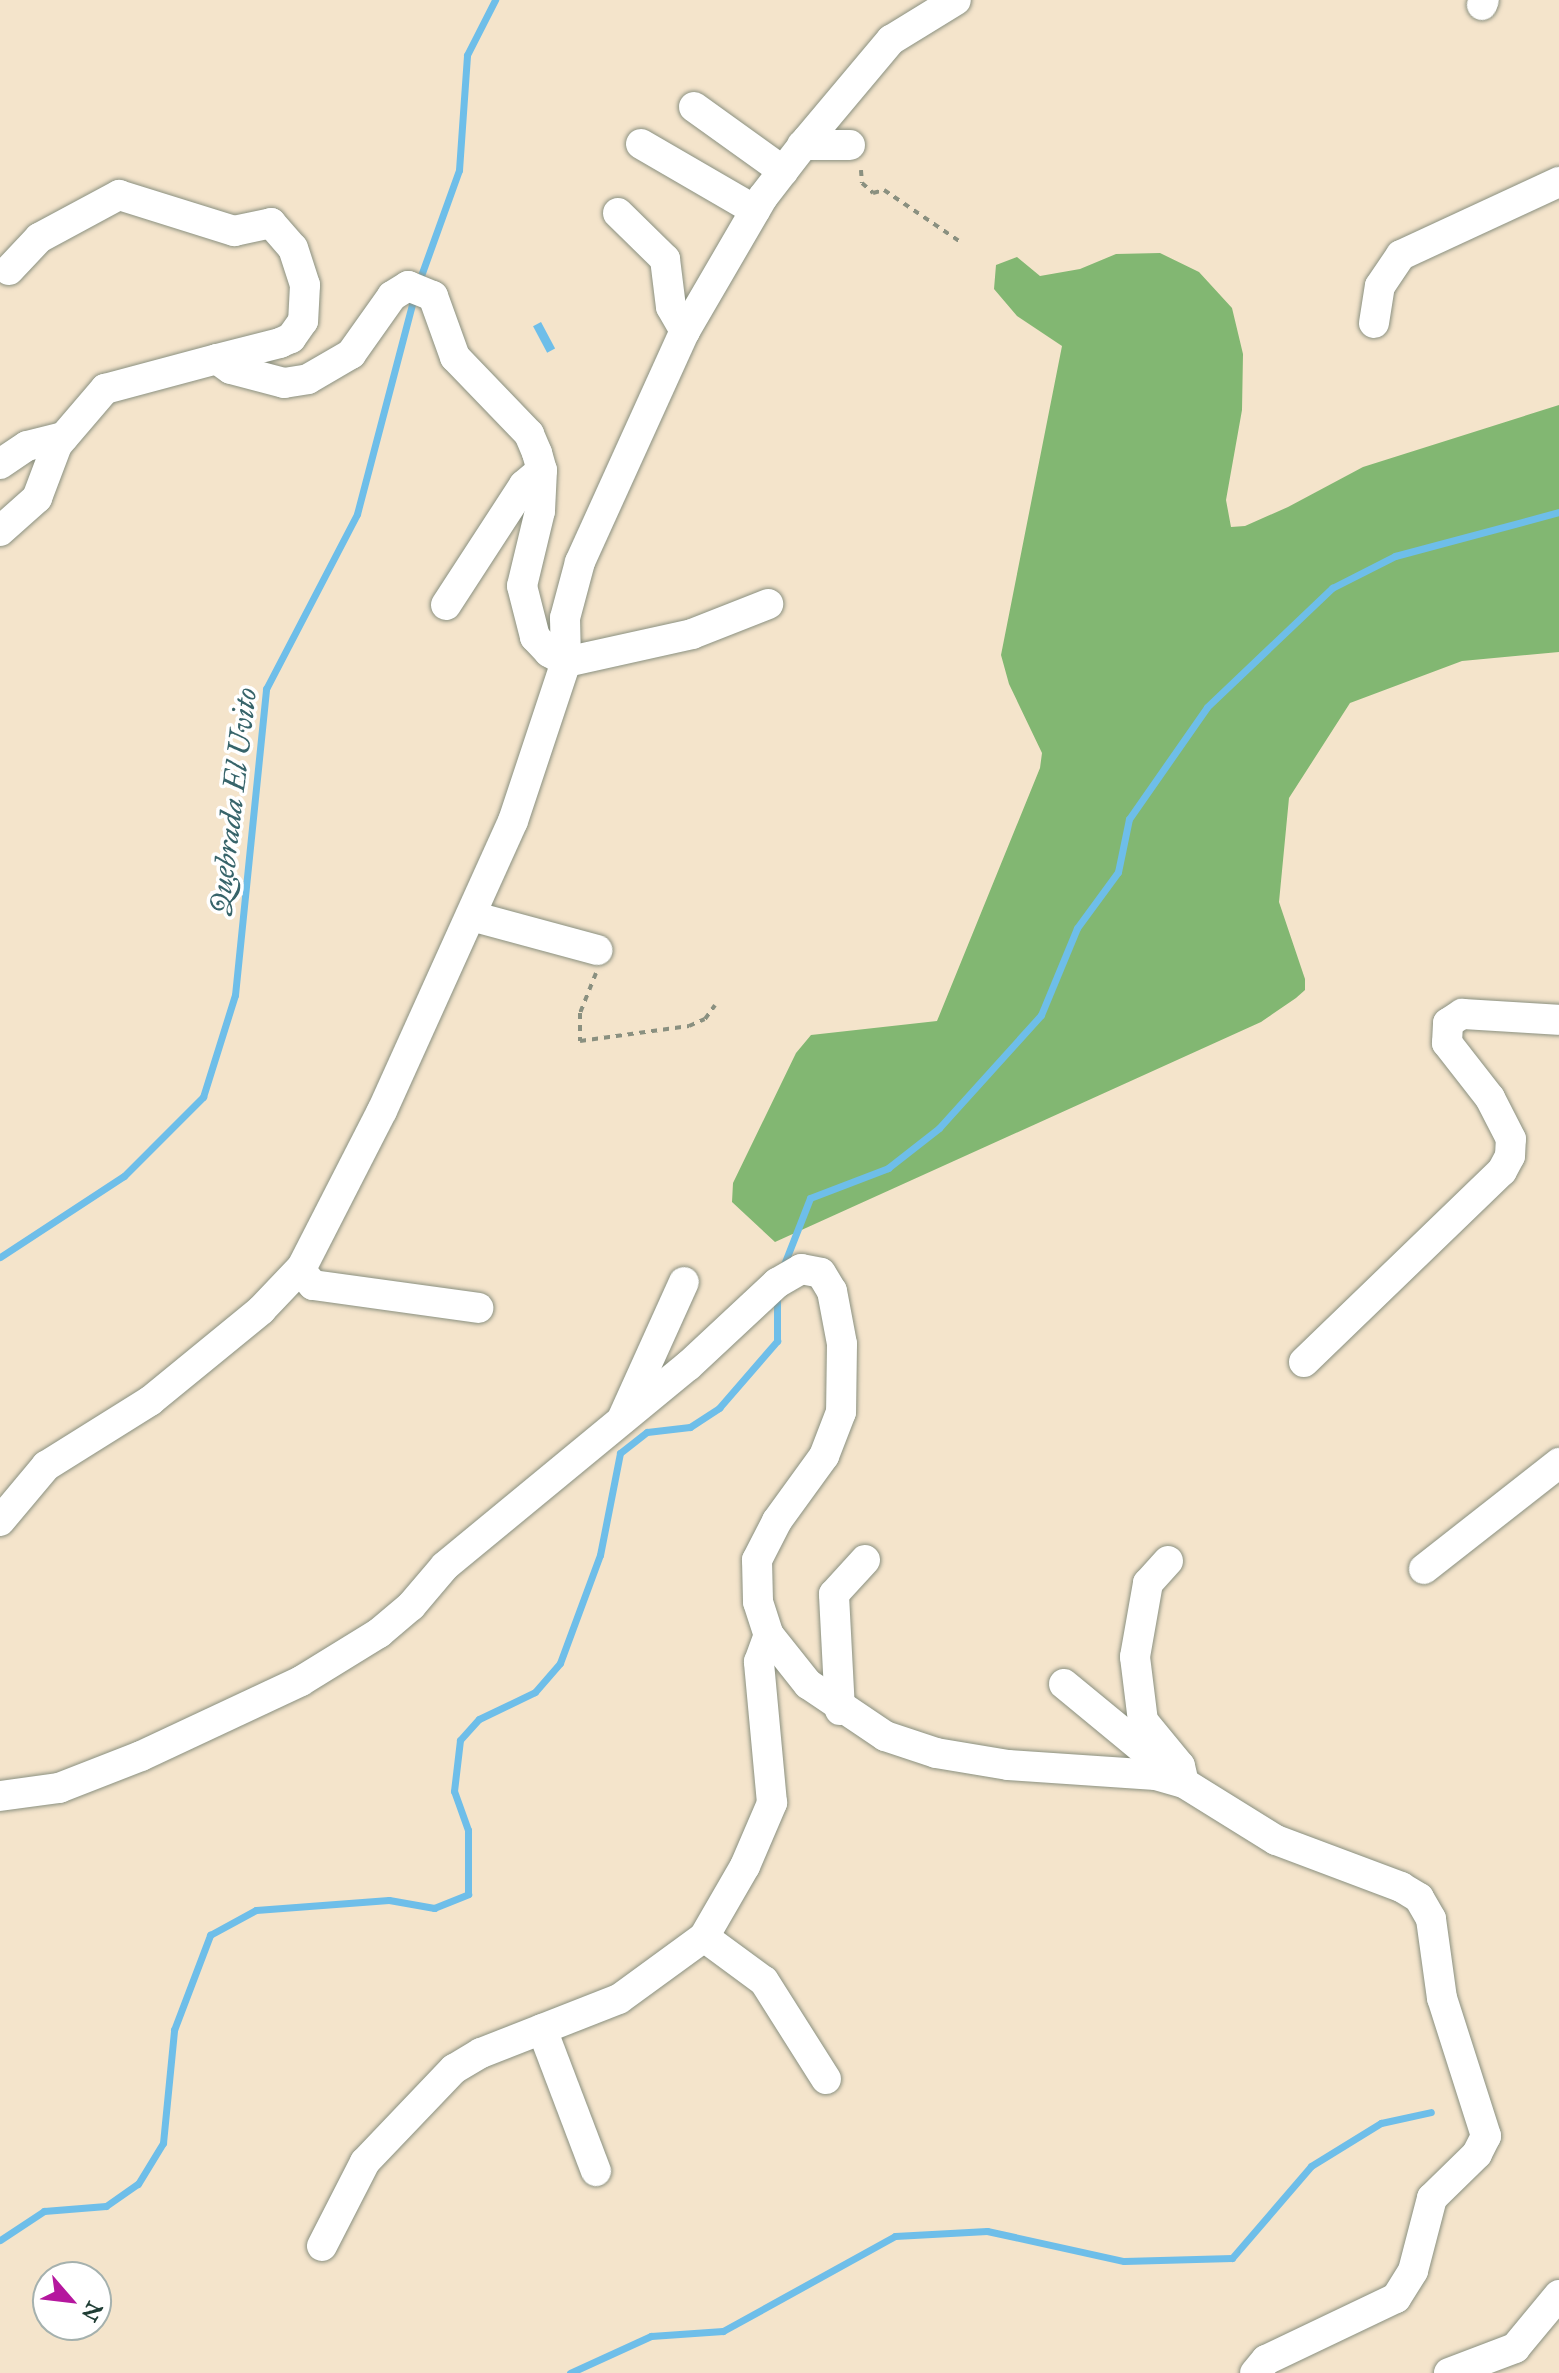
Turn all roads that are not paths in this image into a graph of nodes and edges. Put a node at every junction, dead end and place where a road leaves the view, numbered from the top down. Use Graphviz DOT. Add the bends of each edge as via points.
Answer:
graph roads {
  1 [pos="956,0"];
  2 [pos="694,107"];
  3 [pos="641,144"];
  4 [pos="802,145"];
  5 [pos="850,145"];
  6 [pos="783,171"];
  7 [pos="1559,182"];
  8 [pos="755,210"];
  9 [pos="618,213"];
  10 [pos="9,270"];
  11 [pos="1374,323"];
  12 [pos="685,331"];
  13 [pos="217,359"];
  14 [pos="64,437"];
  15 [pos="0,464"];
  16 [pos="542,470"];
  17 [pos="0,531"];
  18 [pos="768,604"];
  19 [pos="446,605"];
  20 [pos="566,662"];
  21 [pos="471,916"];
  22 [pos="597,950"];
  23 [pos="1559,1020"];
  24 [pos="300,1270"];
  25 [pos="684,1282"];
  26 [pos="478,1308"];
  27 [pos="1304,1362"];
  28 [pos="622,1419"];
  29 [pos="1559,1463"];
  30 [pos="0,1521"];
  31 [pos="865,1560"];
  32 [pos="1168,1561"];
  33 [pos="1424,1569"];
  34 [pos="769,1635"];
  35 [pos="1064,1684"];
  36 [pos="840,1710"];
  37 [pos="1184,1783"];
  38 [pos="0,1796"];
  39 [pos="704,1937"];
  40 [pos="542,2029"];
  41 [pos="826,2079"];
  42 [pos="596,2171"];
  43 [pos="322,2246"];
  44 [pos="1559,2295"];
  45 [pos="1255,2373"];
  46 [pos="1449,2373"];
  1 -- 4 [label="street" via="891,40"];
  2 -- 6 [label="street"];
  3 -- 8 [label="street"];
  4 -- 5 [label="street"];
  4 -- 6 [label="street"];
  6 -- 8 [label="street"];
  7 -- 11 [label="street" via="1401,255 1380,286"];
  8 -- 12 [label="street"];
  9 -- 12 [label="street" via="665,259 671,307"];
  10 -- 13 [label="street" via="39,238 119,195 234,231 271,223 293,248 305,285 303,321 280,343"];
  12 -- 20 [label="street" via="580,562 565,618"];
  13 -- 14 [label="street" via="105,389"];
  13 -- 16 [label="street" via="231,369 284,383 308,379 351,354 398,289 417,288 433,296 455,357 529,434"];
  14 -- 15 [label="street" via="27,446"];
  14 -- 17 [label="street" via="37,498"];
  16 -- 19 [label="street" via="524,485"];
  16 -- 20 [label="street" via="540,511 522,586 535,637"];
  18 -- 20 [label="street" via="692,634"];
  20 -- 21 [label="street" via="513,821"];
  21 -- 22 [label="street"];
  21 -- 24 [label="street" via="382,1111"];
  23 -- 27 [label="street" via="1462,1014 1448,1023 1447,1043 1490,1098 1511,1139 1510,1156 1502,1171"];
  24 -- 26 [label="street" via="313,1285"];
  24 -- 30 [label="street" via="261,1310 150,1401 46,1466"];
  25 -- 28 [label="street"];
  28 -- 34 [label="street" via="777,1283 801,1269 821,1273 832,1291 842,1344 841,1412 824,1456 777,1521 757,1560 758,1602"];
  28 -- 38 [label="street" via="445,1566 411,1606 301,1681 59,1788"];
  29 -- 33 [label="street"];
  31 -- 36 [label="street" via="834,1594"];
  32 -- 37 [label="street" via="1148,1583 1135,1657 1143,1721 1180,1766"];
  34 -- 36 [label="street" via="808,1684"];
  34 -- 39 [label="street" via="759,1662 772,1803 745,1866"];
  35 -- 37 [label="street"];
  36 -- 37 [label="street" via="885,1736 936,1753 1008,1765 1156,1775"];
  37 -- 45 [label="street" via="1276,1840 1419,1898 1431,1919 1442,1998 1486,2129 1477,2154 1432,2198 1413,2271 1396,2298 1266,2360"];
  39 -- 40 [label="street" via="619,1999"];
  39 -- 41 [label="street" via="764,1981"];
  40 -- 42 [label="street"];
  40 -- 43 [label="street" via="454,2069 365,2162"];
  44 -- 46 [label="street" via="1515,2348"];
}
